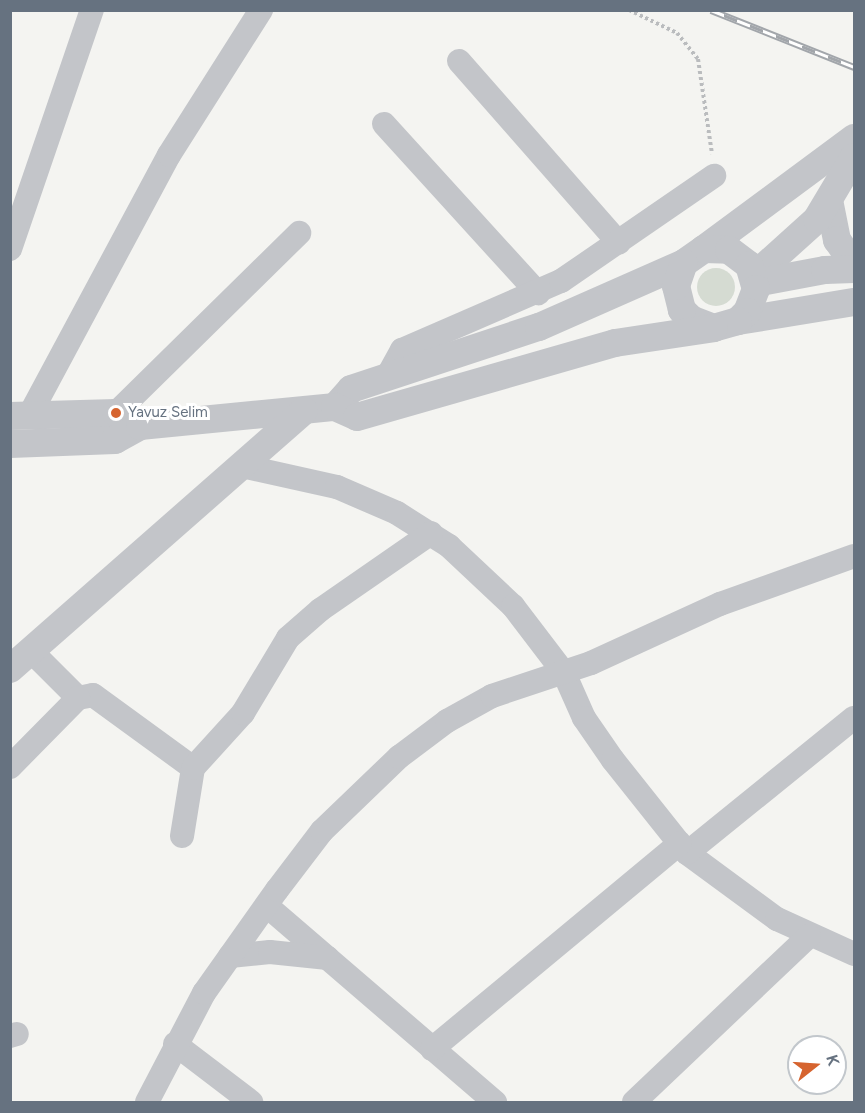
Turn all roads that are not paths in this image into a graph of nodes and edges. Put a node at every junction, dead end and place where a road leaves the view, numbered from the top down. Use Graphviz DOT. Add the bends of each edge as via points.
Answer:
graph roads {
  1 [pos="92,10"];
  2 [pos="261,10"];
  3 [pos="459,61"];
  4 [pos="384,124"];
  5 [pos="855,138"];
  6 [pos="855,157"];
  7 [pos="714,176"];
  8 [pos="829,200"];
  9 [pos="300,233"];
  10 [pos="619,243"];
  11 [pos="10,249"];
  12 [pos="694,256"];
  13 [pos="855,264"];
  14 [pos="855,269"];
  15 [pos="755,280"];
  16 [pos="538,293"];
  17 [pos="855,302"];
  18 [pos="726,324"];
  19 [pos="387,377"];
  20 [pos="335,407"];
  21 [pos="304,411"];
  22 [pos="116,413"];
  23 [pos="20,416"];
  24 [pos="140,426"];
  25 [pos="10,444"];
  26 [pos="242,466"];
  27 [pos="431,533"];
  28 [pos="855,556"];
  29 [pos="20,659"];
  30 [pos="564,674"];
  31 [pos="78,698"];
  32 [pos="855,718"];
  33 [pos="10,767"];
  34 [pos="193,768"];
  35 [pos="182,836"];
  36 [pos="684,848"];
  37 [pos="267,906"];
  38 [pos="809,936"];
  39 [pos="855,954"];
  40 [pos="230,956"];
  41 [pos="328,958"];
  42 [pos="175,1044"];
  43 [pos="432,1048"];
  44 [pos="147,1102"];
  45 [pos="251,1102"];
  46 [pos="495,1102"];
  47 [pos="634,1102"];
  1 -- 11 [label="street"];
  2 -- 23 [label="street" via="169,155"];
  3 -- 10 [label="street"];
  4 -- 16 [label="street"];
  5 -- 12 [label="street"];
  6 -- 8 [label="street"];
  7 -- 10 [label="street"];
  8 -- 13 [label="street" via="837,240"];
  8 -- 15 [label="street" via="817,219"];
  9 -- 22 [label="street"];
  10 -- 16 [label="street"];
  12 -- 15 [label="street" via="729,249 749,265"];
  12 -- 18 [label="street" via="676,286 682,310 697,322"];
  12 -- 19 [label="street" via="539,327"];
  14 -- 15 [label="street"];
  15 -- 18 [label="street" via="753,301"];
  16 -- 19 [label="street" via="402,350"];
  17 -- 18 [label="street"];
  18 -- 20 [label="street" via="615,343 357,417"];
  19 -- 20 [label="street" via="351,389"];
  20 -- 21 [label="street"];
  21 -- 24 [label="street"];
  21 -- 26 [label="street"];
  22 -- 23 [label="street"];
  22 -- 24 [label="street"];
  24 -- 25 [label="street" via="115,440"];
  26 -- 27 [label="street" via="338,487"];
  26 -- 29 [label="street"];
  27 -- 30 [label="street" via="493,585"];
  27 -- 34 [label="street" via="320,609 288,638 243,713"];
  28 -- 30 [label="street" via="720,604"];
  29 -- 31 [label="street"];
  30 -- 36 [label="street" via="584,718 601,743"];
  30 -- 37 [label="street" via="523,684 469,708 399,757 322,831"];
  31 -- 33 [label="street"];
  31 -- 34 [label="street" via="93,695"];
  32 -- 36 [label="street"];
  34 -- 35 [label="street"];
  36 -- 38 [label="street" via="745,899"];
  36 -- 43 [label="street"];
  37 -- 40 [label="street"];
  37 -- 41 [label="street"];
  38 -- 39 [label="street"];
  38 -- 47 [label="street"];
  40 -- 41 [label="street" via="270,952"];
  40 -- 42 [label="street"];
  41 -- 43 [label="street"];
  42 -- 44 [label="street"];
  42 -- 45 [label="street"];
  43 -- 46 [label="street"];
}
